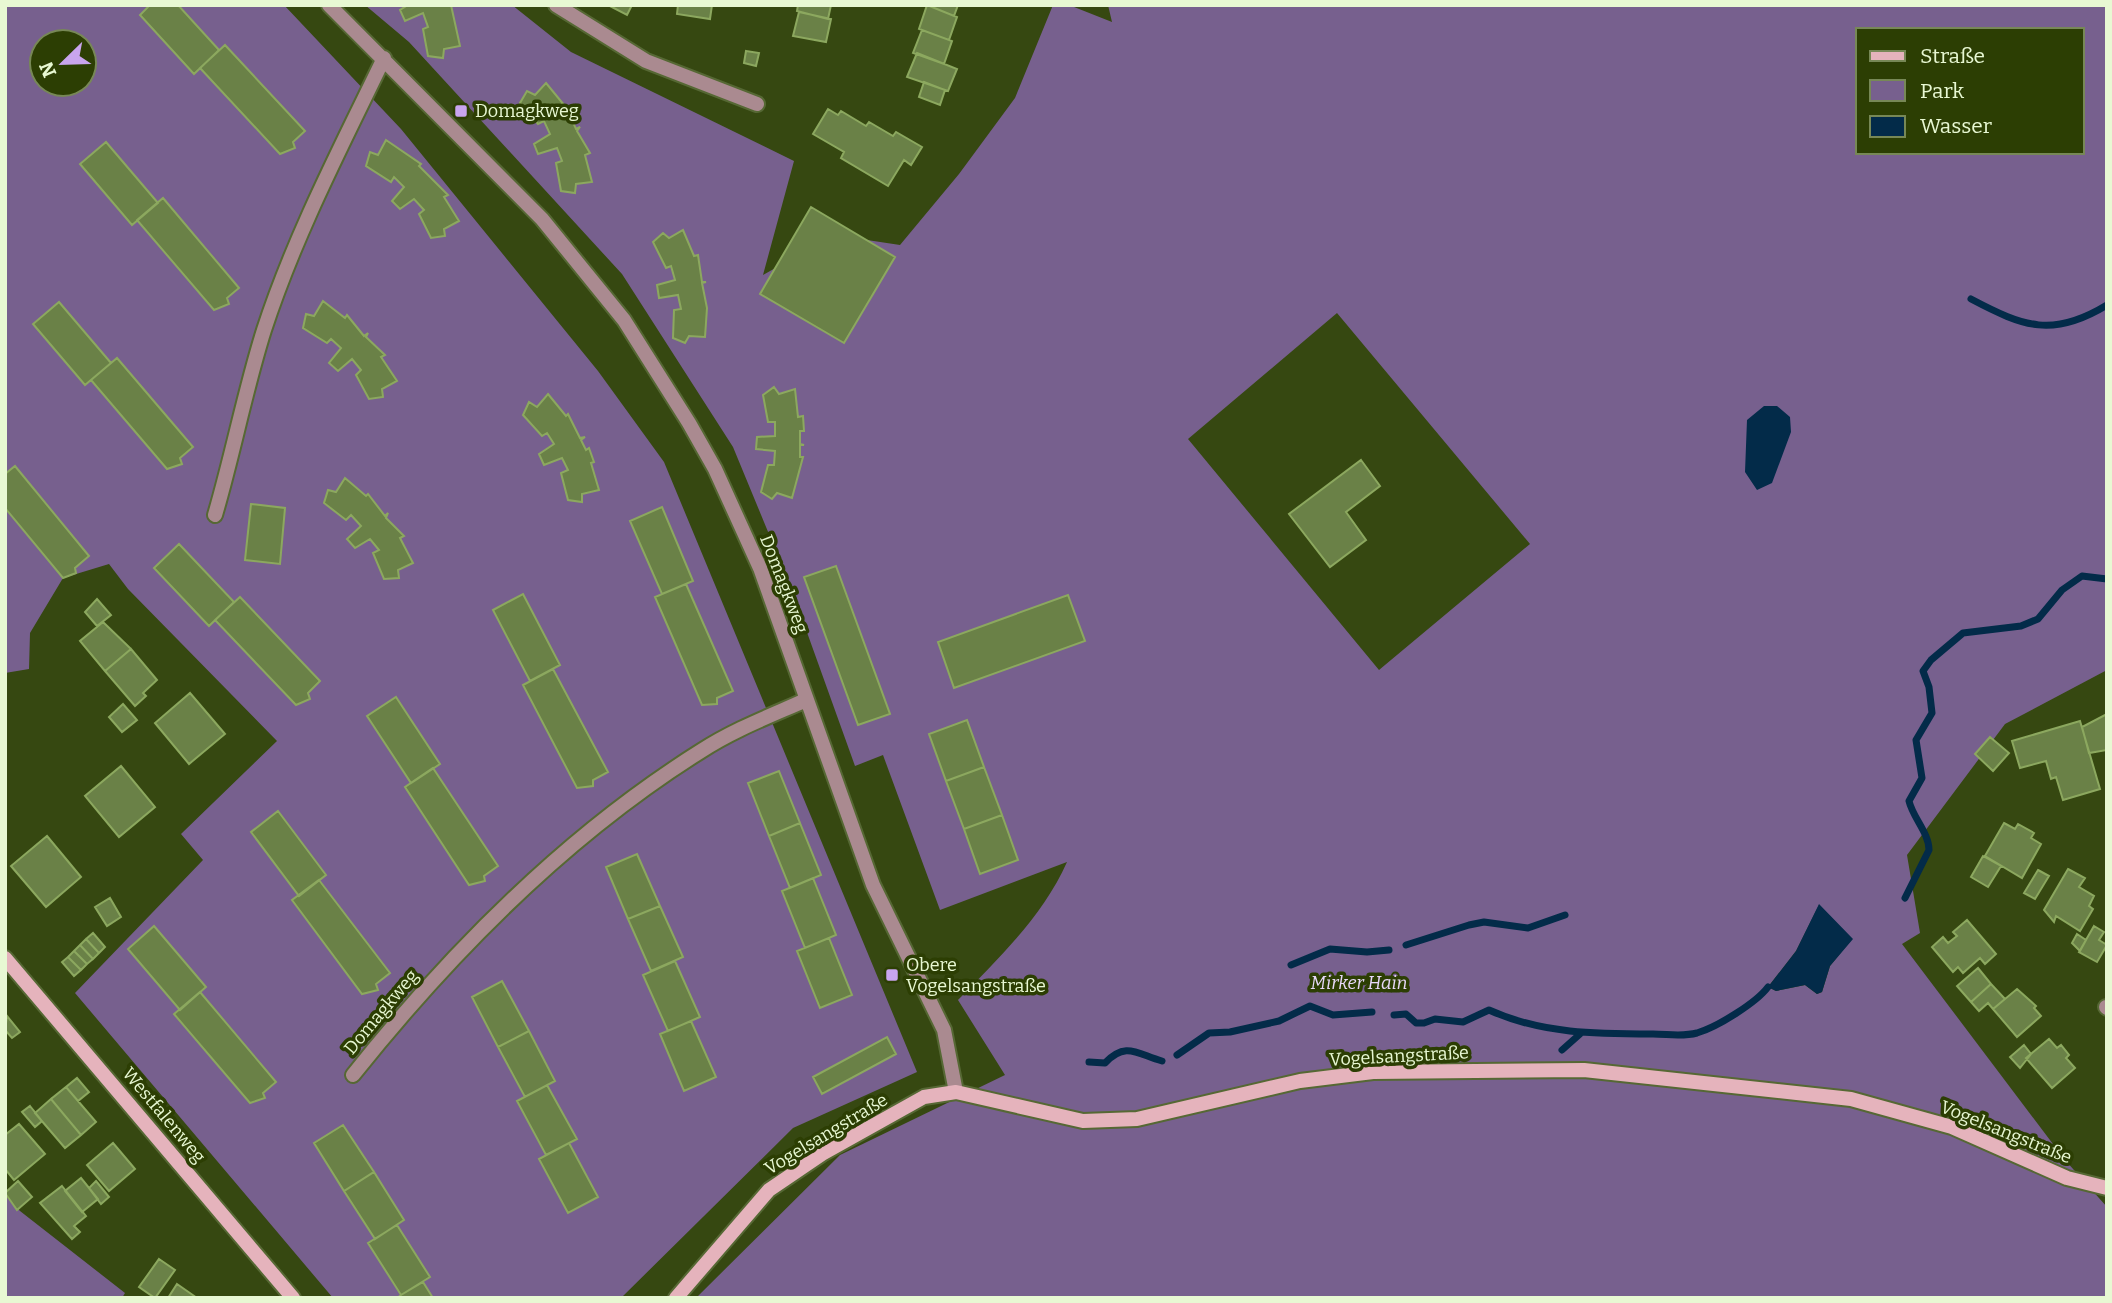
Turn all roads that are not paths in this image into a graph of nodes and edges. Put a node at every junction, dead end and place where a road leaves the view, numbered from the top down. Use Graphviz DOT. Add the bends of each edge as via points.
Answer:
graph roads {
  1 [pos="329,5"];
  2 [pos="555,5"];
  3 [pos="384,58"];
  4 [pos="757,104"];
  5 [pos="215,515"];
  6 [pos="806,700"];
  7 [pos="5,958"];
  8 [pos="353,1075"];
  9 [pos="957,1092"];
  10 [pos="2107,1188"];
  11 [pos="293,1298"];
  12 [pos="676,1298"];
  1 -- 3 [label="street, Domagkweg"];
  2 -- 4 [label="street" via="646,61"];
  3 -- 5 [label="street" via="313,203 263,332"];
  3 -- 6 [label="street, Domagkweg" via="542,219 624,320 715,469 760,568"];
  6 -- 8 [label="street, Domagkweg" via="702,750 586,835 438,974"];
  6 -- 9 [label="street, Domagkweg" via="873,886 944,1030"];
  7 -- 11 [label="street, Westfalenweg"];
  9 -- 10 [label="street, Vogelsangstraße" via="1083,1121 1137,1119 1300,1082 1373,1072 1584,1070 1851,1099 1952,1127 2067,1178"];
  9 -- 12 [label="street, Vogelsangstraße" via="924,1097 822,1154 769,1190"];
}
